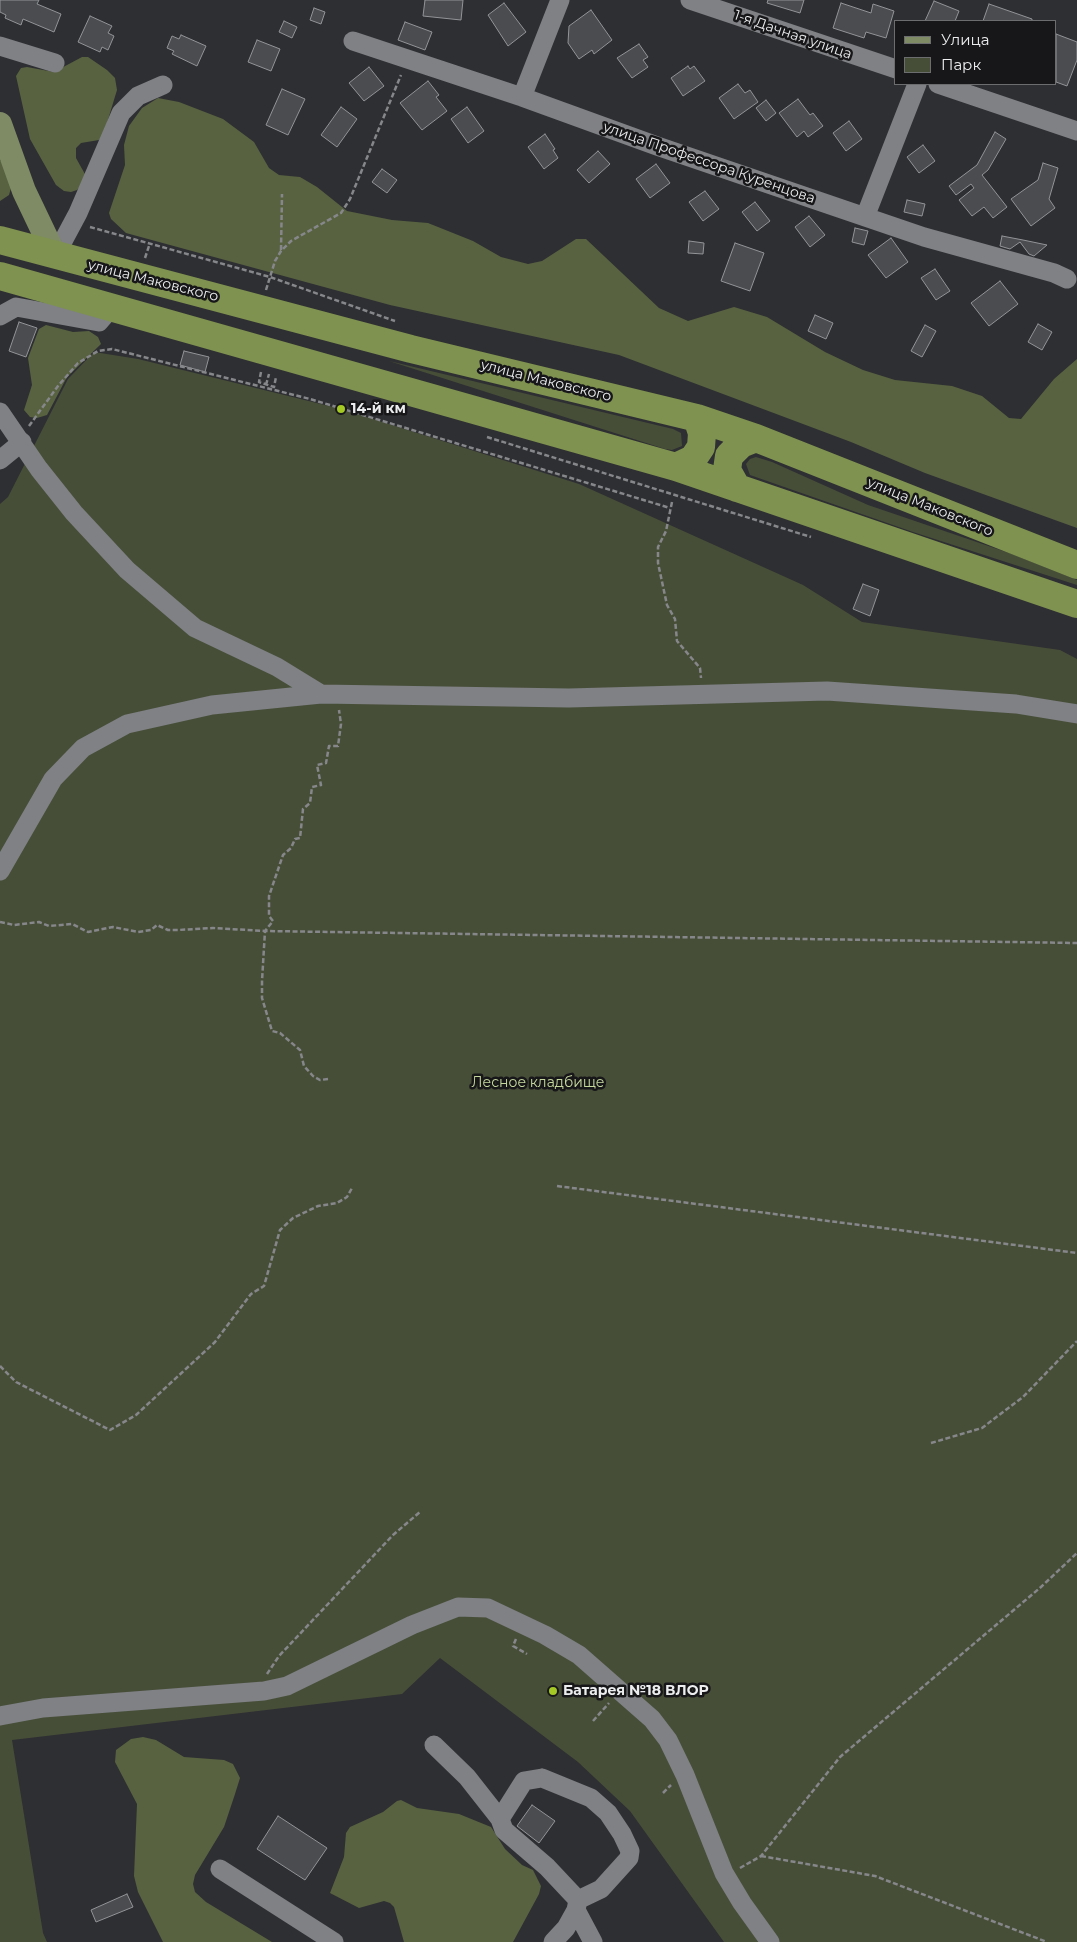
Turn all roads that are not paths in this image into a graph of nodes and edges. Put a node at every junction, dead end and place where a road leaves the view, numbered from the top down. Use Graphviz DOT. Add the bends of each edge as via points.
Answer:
graph roads {
  1 [pos="560,0"];
  2 [pos="693,0"];
  3 [pos="352,41"];
  4 [pos="0,46"];
  5 [pos="55,63"];
  6 [pos="894,68"];
  7 [pos="163,85"];
  8 [pos="916,85"];
  9 [pos="941,85"];
  10 [pos="522,97"];
  11 [pos="0,124"];
  12 [pos="1077,131"];
  13 [pos="865,217"];
  14 [pos="0,240"];
  15 [pos="55,256"];
  16 [pos="0,276"];
  17 [pos="1066,279"];
  18 [pos="112,307"];
  19 [pos="0,316"];
  20 [pos="0,412"];
  21 [pos="697,418"];
  22 [pos="756,438"];
  23 [pos="21,441"];
  24 [pos="0,460"];
  25 [pos="676,467"];
  26 [pos="737,488"];
  27 [pos="1077,565"];
  28 [pos="1077,604"];
  29 [pos="329,694"];
  30 [pos="1077,714"];
  31 [pos="0,872"];
  32 [pos="0,1716"];
  33 [pos="434,1745"];
  34 [pos="500,1819"];
  35 [pos="220,1869"];
  36 [pos="577,1905"];
  37 [pos="334,1942"];
  38 [pos="553,1942"];
  39 [pos="593,1942"];
  40 [pos="770,1942"];
  1 -- 10 [label="street"];
  2 -- 6 [label="street, 1-я Дачная улица"];
  3 -- 10 [label="street, улица Профессора Куренцова"];
  4 -- 5 [label="street"];
  7 -- 15 [label="street" via="138,96 121,113 73,223"];
  8 -- 13 [label="street"];
  9 -- 12 [label="street"];
  10 -- 13 [label="street, улица Профессора Куренцова"];
  11 -- 15 [label="main road" via="24,191"];
  13 -- 17 [label="street, улица Профессора Куренцова"];
  14 -- 15 [label="highway, улица Маковского"];
  15 -- 21 [label="highway, улица Маковского" via="411,349"];
  16 -- 18 [label="highway"];
  18 -- 19 [label="street" via="99,322 16,308"];
  18 -- 25 [label="highway"];
  20 -- 23 [label="street"];
  21 -- 22 [label="highway, улица Маковского"];
  21 -- 25 [label="highway" via="702,433 701,447 693,459"];
  22 -- 26 [label="highway" via="742,444 729,456 727,470"];
  22 -- 27 [label="highway, улица Маковского"];
  23 -- 24 [label="street"];
  23 -- 29 [label="street" via="74,513 127,570 195,628"];
  25 -- 26 [label="highway"];
  26 -- 28 [label="highway"];
  29 -- 30 [label="street" via="569,698 837,691 1016,704"];
  29 -- 31 [label="street" via="212,705 127,724 83,748 53,779"];
  32 -- 40 [label="street" via="42,1708 255,1692 287,1686 458,1607 488,1608 579,1655 652,1719 668,1740 685,1775 724,1873"];
  33 -- 34 [label="street" via="467,1777"];
  34 -- 36 [label="street" via="504,1830 553,1872"];
  34 -- 36 [label="street" via="524,1781 542,1778 591,1798 608,1813 630,1851 629,1858 600,1889"];
  35 -- 37 [label="street"];
  36 -- 38 [label="street" via="566,1928"];
  36 -- 39 [label="street"];
}
